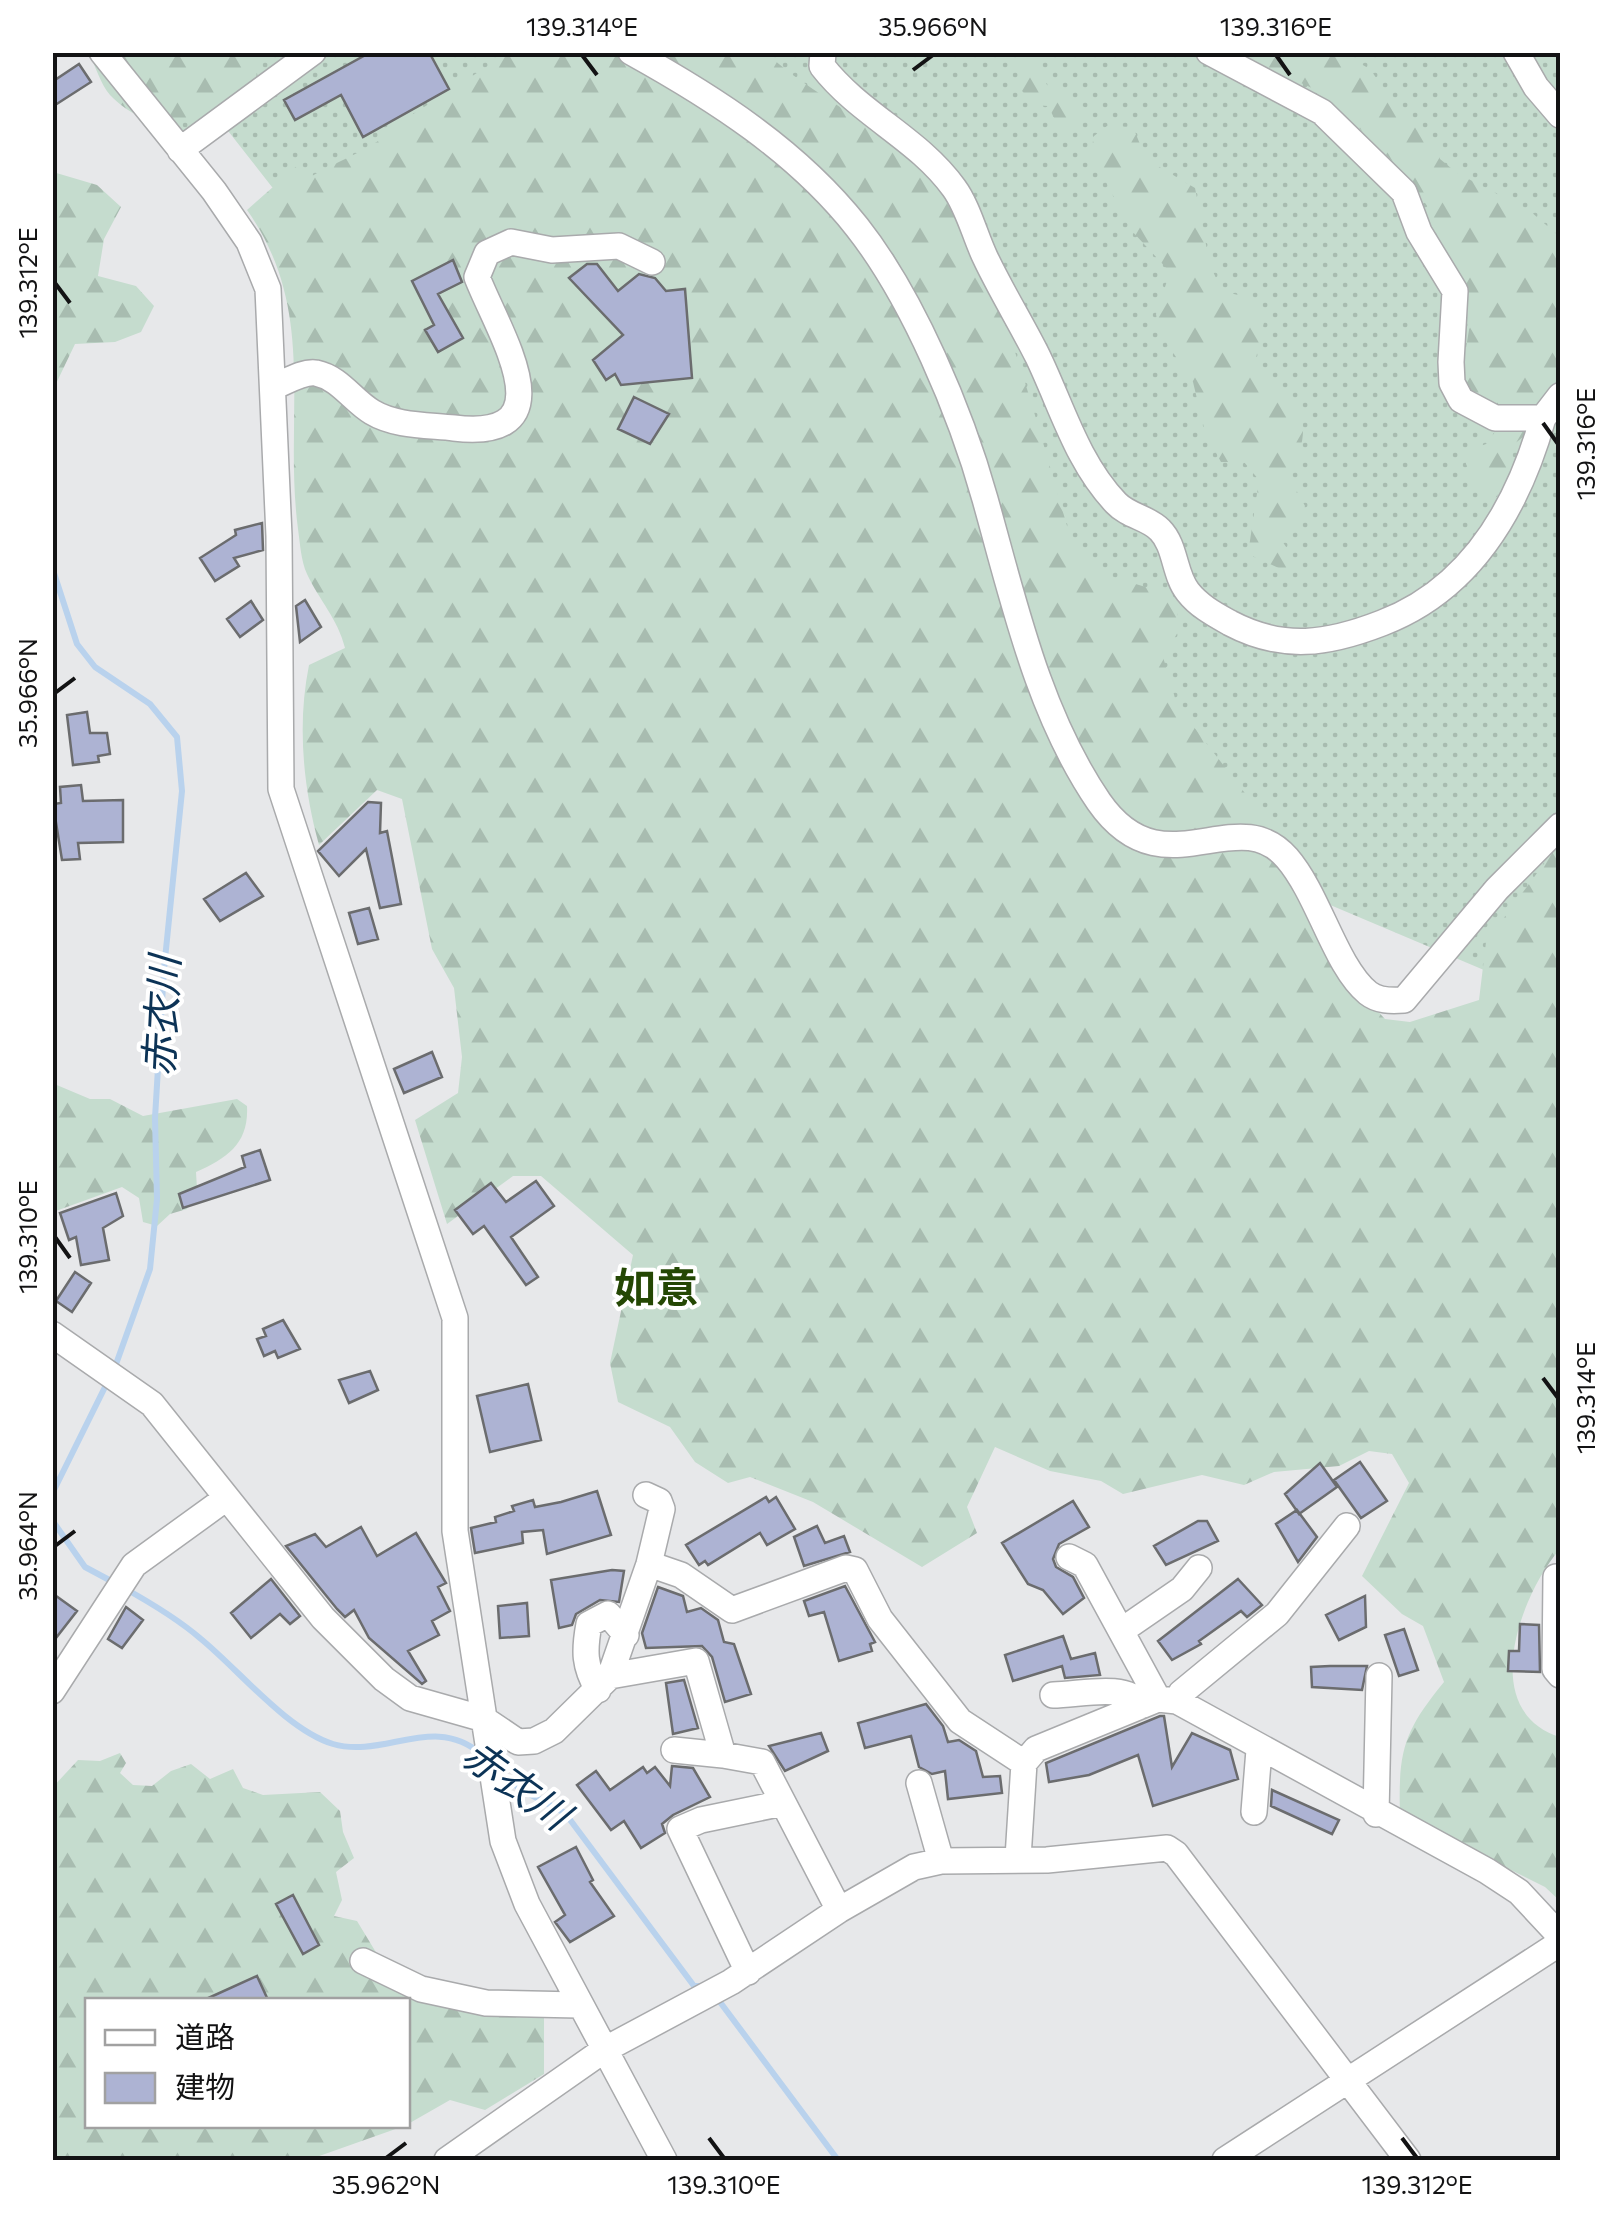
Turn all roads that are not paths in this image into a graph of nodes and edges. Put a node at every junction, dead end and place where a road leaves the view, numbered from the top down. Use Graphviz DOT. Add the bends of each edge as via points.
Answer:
graph roads {
  1 [pos="102,52"];
  2 [pos="312,52"];
  3 [pos="632,52"];
  4 [pos="822,52"];
  5 [pos="1210,52"];
  6 [pos="1516,52"];
  7 [pos="1560,115"];
  8 [pos="180,150"];
  9 [pos="652,262"];
  10 [pos="273,387"];
  11 [pos="1560,396"];
  12 [pos="1543,418"];
  13 [pos="1560,826"];
  14 [pos="52,1334"];
  15 [pos="646,1495"];
  16 [pos="225,1499"];
  17 [pos="1346,1526"];
  18 [pos="1068,1557"];
  19 [pos="649,1564"];
  20 [pos="1199,1568"];
  21 [pos="1560,1577"];
  22 [pos="1121,1630"];
  23 [pos="626,1635"];
  24 [pos="1560,1675"];
  25 [pos="1378,1676"];
  26 [pos="604,1683"];
  27 [pos="52,1691"];
  28 [pos="1053,1695"];
  29 [pos="1159,1702"];
  30 [pos="484,1719"];
  31 [pos="674,1750"];
  32 [pos="1260,1750"];
  33 [pos="723,1755"];
  34 [pos="1024,1763"];
  35 [pos="919,1783"];
  36 [pos="783,1802"];
  37 [pos="1254,1812"];
  38 [pos="1376,1814"];
  39 [pos="1018,1858"];
  40 [pos="941,1861"];
  41 [pos="839,1910"];
  42 [pos="1560,1940"];
  43 [pos="363,1961"];
  44 [pos="748,1972"];
  45 [pos="578,2004"];
  46 [pos="604,2050"];
  47 [pos="1349,2081"];
  48 [pos="447,2160"];
  49 [pos="664,2160"];
  50 [pos="1225,2160"];
  51 [pos="1408,2160"];
  1 -- 8 [label="street"];
  2 -- 8 [label="street"];
  3 -- 13 [label="street" via="713,97 795,163 856,226 889,275 980,479 1032,666 1100,804 1135,838 1170,848 1237,835 1269,844 1302,876 1349,970 1369,994 1388,1001 1404,1000 1496,888"];
  4 -- 12 [label="street" via="822,66 842,93 907,138 955,189 1072,439 1114,501 1162,532 1185,589 1204,608 1248,632 1288,644 1324,642 1432,598 1493,537"];
  5 -- 12 [label="street" via="1322,112 1404,192 1455,291 1451,362 1460,400 1495,418"];
  6 -- 7 [label="street"];
  8 -- 10 [label="street" via="249,242 268,288"];
  9 -- 10 [label="street" via="619,246 552,250 511,242 488,252 477,276 511,349 518,394 514,416 502,428 398,422 373,413 330,377 310,372"];
  10 -- 30 [label="street" via="281,790 455,1318 455,1531"];
  11 -- 12 [label="street"];
  14 -- 16 [label="street" via="152,1404"];
  15 -- 19 [label="street" via="662,1509"];
  16 -- 27 [label="street" via="134,1565"];
  16 -- 30 [label="street" via="323,1618 384,1679 422,1704"];
  17 -- 29 [label="street" via="1277,1614 1219,1666"];
  18 -- 22 [label="street" via="1085,1565"];
  19 -- 23 [label="street"];
  19 -- 34 [label="street" via="681,1575 732,1610 856,1570 880,1619 960,1721"];
  20 -- 22 [label="street" via="1182,1589"];
  21 -- 24 [label="street"];
  22 -- 29 [label="street"];
  23 -- 26 [label="street"];
  23 -- 26 [label="street" via="608,1614 589,1624 586,1670"];
  25 -- 38 [label="street"];
  26 -- 30 [label="street" via="573,1716 534,1740 518,1742"];
  26 -- 33 [label="street" via="696,1661"];
  28 -- 29 [label="street" via="1118,1691"];
  29 -- 32 [label="street"];
  29 -- 34 [label="street" via="1036,1749"];
  30 -- 45 [label="street" via="503,1841 526,1904"];
  31 -- 33 [label="street"];
  32 -- 37 [label="street"];
  32 -- 38 [label="street"];
  33 -- 36 [label="street" via="762,1762"];
  34 -- 39 [label="street"];
  35 -- 40 [label="street"];
  36 -- 41 [label="street"];
  36 -- 44 [label="street" via="680,1829"];
  38 -- 42 [label="street" via="1519,1892"];
  39 -- 40 [label="street"];
  39 -- 47 [label="street" via="1166,1848 1176,1854"];
  40 -- 41 [label="street" via="899,1875"];
  41 -- 44 [label="street"];
  42 -- 47 [label="street"];
  43 -- 45 [label="street" via="422,1990 470,2000"];
  44 -- 46 [label="street"];
  45 -- 46 [label="street"];
  46 -- 48 [label="street"];
  46 -- 49 [label="street"];
  47 -- 50 [label="street"];
  47 -- 51 [label="street"];
}
